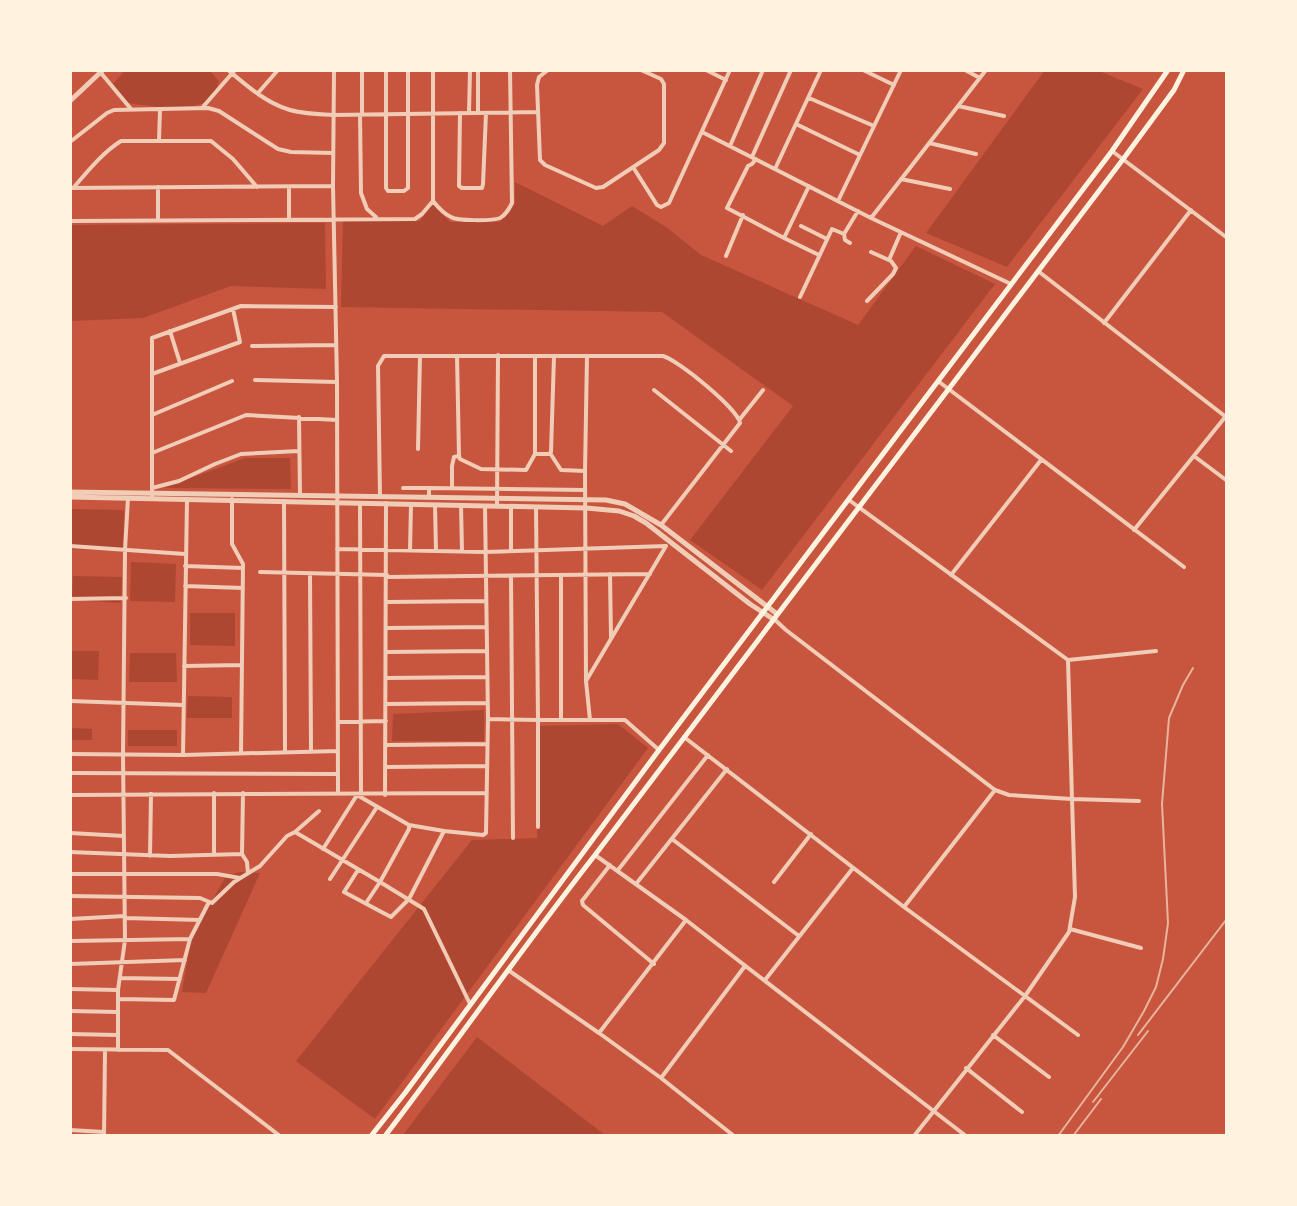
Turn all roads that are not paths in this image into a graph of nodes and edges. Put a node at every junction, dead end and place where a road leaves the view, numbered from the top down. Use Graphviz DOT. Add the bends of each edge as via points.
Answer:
graph roads {
  1 [pos="228,70"];
  2 [pos="278,70"];
  3 [pos="334,70"];
  4 [pos="362,70"];
  5 [pos="386,70"];
  6 [pos="408,70"];
  7 [pos="433,70"];
  8 [pos="470,70"];
  9 [pos="478,70"];
  10 [pos="510,70"];
  11 [pos="548,70"];
  12 [pos="641,70"];
  13 [pos="706,70"];
  14 [pos="730,70"];
  15 [pos="763,70"];
  16 [pos="790,70"];
  17 [pos="821,70"];
  18 [pos="863,70"];
  19 [pos="901,70"];
  20 [pos="965,70"];
  21 [pos="986,70"];
  22 [pos="1168,70"];
  23 [pos="1184,70"];
  24 [pos="102,72"];
  25 [pos="234,72"];
  26 [pos="980,78"];
  27 [pos="726,80"];
  28 [pos="894,85"];
  29 [pos="258,93"];
  30 [pos="809,98"];
  31 [pos="70,101"];
  32 [pos="958,106"];
  33 [pos="201,108"];
  34 [pos="131,109"];
  35 [pos="160,110"];
  36 [pos="511,112"];
  37 [pos="538,112"];
  38 [pos="460,113"];
  39 [pos="469,113"];
  40 [pos="478,113"];
  41 [pos="486,113"];
  42 [pos="386,114"];
  43 [pos="410,114"];
  44 [pos="434,114"];
  45 [pos="333,115"];
  46 [pos="361,115"];
  47 [pos="1004,116"];
  48 [pos="796,124"];
  49 [pos="874,126"];
  50 [pos="702,132"];
  51 [pos="159,141"];
  52 [pos="70,142"];
  53 [pos="929,143"];
  54 [pos="730,146"];
  55 [pos="1112,151"];
  56 [pos="333,153"];
  57 [pos="976,154"];
  58 [pos="860,155"];
  59 [pos="754,158"];
  60 [pos="1124,158"];
  61 [pos="633,166"];
  62 [pos="776,170"];
  63 [pos="901,179"];
  64 [pos="333,186"];
  65 [pos="809,186"];
  66 [pos="158,187"];
  67 [pos="257,187"];
  68 [pos="289,187"];
  69 [pos="72,188"];
  70 [pos="950,189"];
  71 [pos="433,201"];
  72 [pos="838,201"];
  73 [pos="1191,210"];
  74 [pos="858,211"];
  75 [pos="743,215"];
  76 [pos="378,218"];
  77 [pos="871,218"];
  78 [pos="158,220"];
  79 [pos="290,220"];
  80 [pos="334,220"];
  81 [pos="70,221"];
  82 [pos="801,226"];
  83 [pos="901,232"];
  84 [pos="844,234"];
  85 [pos="1227,237"];
  86 [pos="784,238"];
  87 [pos="827,238"];
  88 [pos="850,243"];
  89 [pos="871,252"];
  90 [pos="819,255"];
  91 [pos="726,256"];
  92 [pos="889,260"];
  93 [pos="1038,271"];
  94 [pos="1011,284"];
  95 [pos="800,297"];
  96 [pos="867,301"];
  97 [pos="336,307"];
  98 [pos="232,309"];
  99 [pos="1104,323"];
  100 [pos="170,331"];
  101 [pos="336,345"];
  102 [pos="252,346"];
  103 [pos="498,355"];
  104 [pos="420,356"];
  105 [pos="457,356"];
  106 [pos="535,356"];
  107 [pos="554,356"];
  108 [pos="587,356"];
  109 [pos="180,363"];
  110 [pos="152,374"];
  111 [pos="255,380"];
  112 [pos="232,381"];
  113 [pos="938,381"];
  114 [pos="337,382"];
  115 [pos="948,389"];
  116 [pos="654,390"];
  117 [pos="763,390"];
  118 [pos="152,415"];
  119 [pos="1226,416"];
  120 [pos="299,417"];
  121 [pos="740,419"];
  122 [pos="337,420"];
  123 [pos="723,445"];
  124 [pos="418,449"];
  125 [pos="299,451"];
  126 [pos="731,451"];
  127 [pos="152,453"];
  128 [pos="550,453"];
  129 [pos="535,454"];
  130 [pos="459,456"];
  131 [pos="1194,456"];
  132 [pos="1041,460"];
  133 [pos="498,469"];
  134 [pos="585,471"];
  135 [pos="1227,480"];
  136 [pos="403,488"];
  137 [pos="429,488"];
  138 [pos="452,488"];
  139 [pos="497,488"];
  140 [pos="585,490"];
  141 [pos="70,492"];
  142 [pos="152,493"];
  143 [pos="300,496"];
  144 [pos="70,497"];
  145 [pos="380,497"];
  146 [pos="429,497"];
  147 [pos="128,498"];
  148 [pos="232,498"];
  149 [pos="497,498"];
  150 [pos="187,499"];
  151 [pos="585,499"];
  152 [pos="336,500"];
  153 [pos="849,500"];
  154 [pos="284,501"];
  155 [pos="360,503"];
  156 [pos="386,503"];
  157 [pos="411,504"];
  158 [pos="435,504"];
  159 [pos="461,505"];
  160 [pos="485,506"];
  161 [pos="497,506"];
  162 [pos="511,507"];
  163 [pos="536,507"];
  164 [pos="859,507"];
  165 [pos="586,508"];
  166 [pos="662,525"];
  167 [pos="1134,530"];
  168 [pos="667,543"];
  169 [pos="70,546"];
  170 [pos="586,548"];
  171 [pos="337,549"];
  172 [pos="360,549"];
  173 [pos="386,549"];
  174 [pos="125,550"];
  175 [pos="410,550"];
  176 [pos="436,551"];
  177 [pos="462,551"];
  178 [pos="512,551"];
  179 [pos="537,551"];
  180 [pos="485,552"];
  181 [pos="185,554"];
  182 [pos="185,566"];
  183 [pos="1184,567"];
  184 [pos="243,568"];
  185 [pos="260,572"];
  186 [pos="286,573"];
  187 [pos="310,574"];
  188 [pos="337,574"];
  189 [pos="359,574"];
  190 [pos="610,574"];
  191 [pos="650,574"];
  192 [pos="951,574"];
  193 [pos="537,575"];
  194 [pos="561,575"];
  195 [pos="586,575"];
  196 [pos="387,576"];
  197 [pos="485,576"];
  198 [pos="511,576"];
  199 [pos="185,586"];
  200 [pos="243,588"];
  201 [pos="126,598"];
  202 [pos="70,599"];
  203 [pos="486,601"];
  204 [pos="387,602"];
  205 [pos="765,611"];
  206 [pos="774,618"];
  207 [pos="486,627"];
  208 [pos="387,628"];
  209 [pos="611,638"];
  210 [pos="486,651"];
  211 [pos="1156,651"];
  212 [pos="386,652"];
  213 [pos="1068,660"];
  214 [pos="242,665"];
  215 [pos="184,666"];
  216 [pos="486,677"];
  217 [pos="386,678"];
  218 [pos="586,681"];
  219 [pos="70,701"];
  220 [pos="124,702"];
  221 [pos="487,703"];
  222 [pos="386,704"];
  223 [pos="183,705"];
  224 [pos="488,719"];
  225 [pos="511,720"];
  226 [pos="538,720"];
  227 [pos="561,720"];
  228 [pos="590,720"];
  229 [pos="360,721"];
  230 [pos="386,721"];
  231 [pos="338,722"];
  232 [pos="684,736"];
  233 [pos="487,744"];
  234 [pos="386,746"];
  235 [pos="311,750"];
  236 [pos="659,750"];
  237 [pos="285,751"];
  238 [pos="338,751"];
  239 [pos="241,753"];
  240 [pos="70,754"];
  241 [pos="123,755"];
  242 [pos="183,755"];
  243 [pos="708,755"];
  244 [pos="487,766"];
  245 [pos="386,767"];
  246 [pos="727,769"];
  247 [pos="70,773"];
  248 [pos="123,774"];
  249 [pos="338,774"];
  250 [pos="995,790"];
  251 [pos="214,793"];
  252 [pos="243,793"];
  253 [pos="486,793"];
  254 [pos="151,794"];
  255 [pos="338,794"];
  256 [pos="70,795"];
  257 [pos="124,795"];
  258 [pos="359,795"];
  259 [pos="385,795"];
  260 [pos="1072,799"];
  261 [pos="1139,801"];
  262 [pos="376,807"];
  263 [pos="319,811"];
  264 [pos="409,825"];
  265 [pos="538,827"];
  266 [pos="444,831"];
  267 [pos="295,832"];
  268 [pos="70,834"];
  269 [pos="811,834"];
  270 [pos="124,836"];
  271 [pos="513,838"];
  272 [pos="672,839"];
  273 [pos="323,849"];
  274 [pos="70,852"];
  275 [pos="124,854"];
  276 [pos="242,854"];
  277 [pos="214,855"];
  278 [pos="596,855"];
  279 [pos="150,856"];
  280 [pos="342,860"];
  281 [pos="610,865"];
  282 [pos="853,868"];
  283 [pos="358,870"];
  284 [pos="618,870"];
  285 [pos="248,873"];
  286 [pos="70,874"];
  287 [pos="124,874"];
  288 [pos="240,878"];
  289 [pos="330,879"];
  290 [pos="380,882"];
  291 [pos="774,882"];
  292 [pos="636,884"];
  293 [pos="70,896"];
  294 [pos="124,898"];
  295 [pos="408,899"];
  296 [pos="209,902"];
  297 [pos="366,903"];
  298 [pos="904,907"];
  299 [pos="125,917"];
  300 [pos="70,919"];
  301 [pos="200,920"];
  302 [pos="686,920"];
  303 [pos="1070,928"];
  304 [pos="800,936"];
  305 [pos="190,939"];
  306 [pos="125,940"];
  307 [pos="70,941"];
  308 [pos="1141,948"];
  309 [pos="185,960"];
  310 [pos="122,961"];
  311 [pos="70,964"];
  312 [pos="654,964"];
  313 [pos="745,966"];
  314 [pos="508,970"];
  315 [pos="120,978"];
  316 [pos="180,979"];
  317 [pos="765,980"];
  318 [pos="70,989"];
  319 [pos="118,990"];
  320 [pos="1025,996"];
  321 [pos="119,999"];
  322 [pos="470,1004"];
  323 [pos="70,1011"];
  324 [pos="118,1012"];
  325 [pos="599,1033"];
  326 [pos="70,1034"];
  327 [pos="118,1035"];
  328 [pos="993,1035"];
  329 [pos="1078,1035"];
  330 [pos="70,1049"];
  331 [pos="118,1050"];
  332 [pos="105,1051"];
  333 [pos="966,1068"];
  334 [pos="1049,1077"];
  335 [pos="662,1078"];
  336 [pos="932,1111"];
  337 [pos="1022,1112"];
  338 [pos="70,1130"];
  339 [pos="104,1134"];
  340 [pos="280,1136"];
  341 [pos="371,1136"];
  342 [pos="385,1136"];
  343 [pos="734,1136"];
  344 [pos="914,1136"];
  345 [pos="966,1136"];
  1 -- 25 [label="street"];
  2 -- 29 [label="street"];
  3 -- 45 [label="street"];
  4 -- 46 [label="street"];
  5 -- 42 [label="street"];
  6 -- 43 [label="street"];
  7 -- 44 [label="street"];
  8 -- 39 [label="street"];
  9 -- 40 [label="street"];
  10 -- 36 [label="street"];
  11 -- 37 [label="street" via="537,81"];
  12 -- 61 [label="street" via="663,81 665,136 659,150"];
  13 -- 27 [label="street"];
  14 -- 27 [label="street"];
  15 -- 54 [label="street"];
  16 -- 59 [label="street"];
  17 -- 30 [label="street"];
  18 -- 28 [label="street"];
  19 -- 28 [label="street"];
  20 -- 26 [label="street"];
  21 -- 26 [label="street"];
  22 -- 55 [label="main road"];
  23 -- 60 [label="main road" via="1174,90"];
  24 -- 31 [label="street"];
  24 -- 34 [label="street"];
  25 -- 29 [label="street"];
  25 -- 33 [label="street"];
  26 -- 32 [label="street"];
  27 -- 50 [label="street"];
  28 -- 49 [label="street"];
  29 -- 45 [label="street" via="287,110"];
  30 -- 48 [label="street"];
  30 -- 49 [label="street"];
  32 -- 47 [label="street"];
  32 -- 53 [label="street"];
  33 -- 35 [label="street"];
  33 -- 56 [label="street" via="217,110 278,149"];
  34 -- 35 [label="street"];
  34 -- 52 [label="street" via="107,113"];
  35 -- 51 [label="street"];
  36 -- 37 [label="street"];
  36 -- 41 [label="street"];
  36 -- 71 [label="street" via="512,203 508,211 501,218 453,219"];
  37 -- 61 [label="street" via="539,157 545,165 596,188"];
  38 -- 39 [label="street"];
  38 -- 41 [label="street" via="459,186 479,189 483,184"];
  38 -- 44 [label="street"];
  39 -- 40 [label="street"];
  40 -- 41 [label="street"];
  42 -- 43 [label="street"];
  42 -- 43 [label="street" via="388,191 408,188"];
  42 -- 46 [label="street"];
  43 -- 44 [label="street"];
  44 -- 71 [label="street"];
  45 -- 46 [label="street"];
  45 -- 56 [label="street"];
  46 -- 76 [label="street" via="361,193 367,209"];
  48 -- 58 [label="street"];
  48 -- 62 [label="street"];
  49 -- 58 [label="street"];
  50 -- 54 [label="street"];
  50 -- 61 [label="street" via="666,206 657,205"];
  51 -- 67 [label="street" via="211,141"];
  51 -- 69 [label="street" via="121,141"];
  53 -- 57 [label="street"];
  53 -- 63 [label="street"];
  54 -- 59 [label="street"];
  55 -- 60 [label="street"];
  55 -- 94 [label="main road"];
  56 -- 64 [label="street"];
  58 -- 72 [label="street"];
  59 -- 62 [label="street"];
  59 -- 75 [label="street" via="727,208"];
  60 -- 73 [label="street"];
  60 -- 93 [label="main road"];
  62 -- 65 [label="street"];
  63 -- 70 [label="street"];
  63 -- 77 [label="street"];
  64 -- 68 [label="street"];
  64 -- 80 [label="street"];
  65 -- 72 [label="street"];
  65 -- 86 [label="street"];
  66 -- 67 [label="street"];
  66 -- 69 [label="street"];
  66 -- 78 [label="street"];
  67 -- 68 [label="street"];
  68 -- 79 [label="street"];
  71 -- 76 [label="street" via="415,219"];
  72 -- 74 [label="street"];
  73 -- 85 [label="street"];
  73 -- 99 [label="street"];
  74 -- 77 [label="street"];
  74 -- 84 [label="street"];
  75 -- 86 [label="street"];
  75 -- 91 [label="street"];
  76 -- 80 [label="street"];
  77 -- 83 [label="street"];
  78 -- 79 [label="street"];
  78 -- 81 [label="street"];
  79 -- 80 [label="street"];
  80 -- 97 [label="street"];
  82 -- 87 [label="street"];
  83 -- 92 [label="street"];
  83 -- 94 [label="street"];
  84 -- 87 [label="street" via="832,229"];
  84 -- 88 [label="street"];
  86 -- 90 [label="street"];
  87 -- 90 [label="street"];
  89 -- 92 [label="street"];
  90 -- 95 [label="street"];
  92 -- 96 [label="street" via="895,271"];
  93 -- 99 [label="street"];
  93 -- 115 [label="main road"];
  94 -- 113 [label="main road"];
  97 -- 98 [label="street"];
  97 -- 101 [label="street"];
  98 -- 100 [label="street"];
  98 -- 109 [label="street" via="240,342"];
  99 -- 119 [label="street"];
  100 -- 109 [label="street"];
  100 -- 110 [label="street" via="152,338"];
  101 -- 102 [label="street"];
  101 -- 114 [label="street"];
  103 -- 105 [label="street"];
  103 -- 106 [label="street"];
  103 -- 133 [label="street"];
  104 -- 105 [label="street"];
  104 -- 124 [label="street"];
  104 -- 145 [label="street" via="384,356 379,362"];
  105 -- 130 [label="street"];
  106 -- 107 [label="street"];
  106 -- 129 [label="street"];
  107 -- 108 [label="street"];
  107 -- 128 [label="street"];
  108 -- 121 [label="street" via="667,357 704,383"];
  108 -- 134 [label="street"];
  109 -- 110 [label="street"];
  110 -- 118 [label="street"];
  111 -- 114 [label="street"];
  112 -- 118 [label="street"];
  113 -- 115 [label="street"];
  113 -- 153 [label="main road"];
  114 -- 122 [label="street"];
  115 -- 132 [label="street"];
  115 -- 164 [label="main road"];
  116 -- 123 [label="street"];
  117 -- 121 [label="street"];
  118 -- 127 [label="street"];
  119 -- 131 [label="street"];
  120 -- 122 [label="street"];
  120 -- 125 [label="street"];
  120 -- 127 [label="street" via="246,415"];
  121 -- 123 [label="street"];
  122 -- 152 [label="street"];
  123 -- 126 [label="street"];
  123 -- 166 [label="street"];
  125 -- 142 [label="street" via="241,454"];
  125 -- 143 [label="street"];
  127 -- 142 [label="street"];
  128 -- 129 [label="street"];
  128 -- 134 [label="street" via="561,470"];
  129 -- 133 [label="street" via="526,470"];
  130 -- 133 [label="street" via="481,469"];
  130 -- 138 [label="street" via="452,462"];
  131 -- 135 [label="street"];
  131 -- 167 [label="street"];
  132 -- 167 [label="street"];
  132 -- 192 [label="street"];
  133 -- 139 [label="street"];
  134 -- 140 [label="street"];
  136 -- 137 [label="street"];
  137 -- 138 [label="street"];
  137 -- 146 [label="street"];
  138 -- 139 [label="street"];
  139 -- 140 [label="street"];
  139 -- 149 [label="street"];
  140 -- 151 [label="street"];
  141 -- 142 [label="street"];
  142 -- 147 [label="street"];
  142 -- 148 [label="street"];
  142 -- 150 [label="street"];
  143 -- 148 [label="street"];
  143 -- 152 [label="street"];
  144 -- 147 [label="street"];
  145 -- 146 [label="street"];
  145 -- 152 [label="street"];
  146 -- 149 [label="street"];
  147 -- 174 [label="street"];
  148 -- 150 [label="street"];
  148 -- 154 [label="street"];
  148 -- 184 [label="street" via="232,544"];
  149 -- 151 [label="street"];
  149 -- 161 [label="street"];
  150 -- 181 [label="street"];
  151 -- 165 [label="street"];
  151 -- 166 [label="street" via="625,504"];
  152 -- 154 [label="street"];
  152 -- 155 [label="street"];
  152 -- 171 [label="street"];
  153 -- 164 [label="street"];
  153 -- 205 [label="main road"];
  154 -- 186 [label="street"];
  155 -- 156 [label="street"];
  155 -- 172 [label="street"];
  156 -- 157 [label="street"];
  156 -- 173 [label="street"];
  157 -- 158 [label="street"];
  157 -- 175 [label="street"];
  158 -- 159 [label="street"];
  158 -- 176 [label="street"];
  159 -- 160 [label="street"];
  159 -- 177 [label="street"];
  160 -- 161 [label="street"];
  160 -- 180 [label="street"];
  161 -- 162 [label="street"];
  162 -- 163 [label="street"];
  162 -- 178 [label="street"];
  163 -- 165 [label="street"];
  163 -- 179 [label="street"];
  164 -- 192 [label="street"];
  164 -- 206 [label="main road"];
  165 -- 168 [label="street" via="634,516"];
  165 -- 170 [label="street"];
  166 -- 205 [label="street"];
  167 -- 183 [label="street"];
  168 -- 170 [label="street"];
  168 -- 191 [label="street"];
  168 -- 205 [label="street"];
  169 -- 174 [label="street"];
  170 -- 179 [label="street"];
  170 -- 195 [label="street"];
  171 -- 172 [label="street"];
  171 -- 188 [label="street"];
  172 -- 173 [label="street"];
  172 -- 189 [label="street"];
  173 -- 175 [label="street"];
  173 -- 196 [label="street"];
  174 -- 181 [label="street"];
  174 -- 201 [label="street"];
  175 -- 176 [label="street"];
  176 -- 177 [label="street"];
  177 -- 180 [label="street"];
  178 -- 179 [label="street"];
  178 -- 180 [label="street"];
  179 -- 193 [label="street"];
  180 -- 197 [label="street"];
  181 -- 182 [label="street"];
  182 -- 184 [label="street"];
  182 -- 199 [label="street"];
  184 -- 200 [label="street"];
  185 -- 186 [label="street"];
  186 -- 187 [label="street"];
  186 -- 237 [label="street"];
  187 -- 188 [label="street"];
  187 -- 235 [label="street"];
  188 -- 189 [label="street"];
  188 -- 231 [label="street"];
  189 -- 196 [label="street"];
  189 -- 229 [label="street"];
  190 -- 191 [label="street"];
  190 -- 195 [label="street"];
  190 -- 209 [label="street"];
  191 -- 209 [label="street"];
  192 -- 213 [label="street"];
  193 -- 194 [label="street"];
  193 -- 198 [label="street"];
  193 -- 226 [label="street"];
  194 -- 195 [label="street"];
  194 -- 227 [label="street"];
  195 -- 218 [label="street"];
  196 -- 197 [label="street"];
  196 -- 204 [label="street"];
  197 -- 198 [label="street"];
  197 -- 203 [label="street"];
  198 -- 225 [label="street"];
  199 -- 200 [label="street"];
  199 -- 215 [label="street"];
  200 -- 214 [label="street"];
  201 -- 202 [label="street"];
  201 -- 220 [label="street"];
  203 -- 204 [label="street"];
  203 -- 207 [label="street"];
  204 -- 208 [label="street"];
  205 -- 206 [label="street"];
  205 -- 236 [label="main road"];
  206 -- 232 [label="main road"];
  206 -- 250 [label="street"];
  207 -- 208 [label="street"];
  207 -- 210 [label="street"];
  208 -- 212 [label="street"];
  209 -- 218 [label="street"];
  210 -- 212 [label="street"];
  210 -- 216 [label="street"];
  211 -- 213 [label="street"];
  212 -- 217 [label="street"];
  213 -- 260 [label="street"];
  214 -- 215 [label="street"];
  214 -- 239 [label="street"];
  215 -- 223 [label="street"];
  216 -- 217 [label="street"];
  216 -- 221 [label="street"];
  217 -- 222 [label="street"];
  218 -- 228 [label="street"];
  219 -- 220 [label="street"];
  220 -- 223 [label="street"];
  220 -- 241 [label="street"];
  221 -- 222 [label="street"];
  221 -- 224 [label="street"];
  222 -- 230 [label="street"];
  223 -- 242 [label="street"];
  224 -- 225 [label="street"];
  224 -- 233 [label="street"];
  225 -- 226 [label="street"];
  225 -- 271 [label="street"];
  226 -- 227 [label="street"];
  226 -- 265 [label="street"];
  227 -- 228 [label="street"];
  228 -- 236 [label="street" via="629,722"];
  229 -- 230 [label="street"];
  229 -- 231 [label="street"];
  229 -- 258 [label="street"];
  230 -- 234 [label="street"];
  231 -- 238 [label="street"];
  232 -- 243 [label="street"];
  232 -- 278 [label="main road"];
  233 -- 234 [label="street"];
  233 -- 244 [label="street"];
  234 -- 245 [label="street"];
  235 -- 237 [label="street"];
  235 -- 238 [label="street"];
  236 -- 322 [label="main road"];
  237 -- 239 [label="street"];
  238 -- 249 [label="street"];
  239 -- 242 [label="street"];
  240 -- 241 [label="street"];
  241 -- 242 [label="street"];
  241 -- 248 [label="street"];
  243 -- 246 [label="street"];
  243 -- 284 [label="street"];
  244 -- 245 [label="street"];
  244 -- 253 [label="street"];
  245 -- 259 [label="street"];
  246 -- 269 [label="street"];
  246 -- 272 [label="street"];
  247 -- 248 [label="street"];
  248 -- 249 [label="street"];
  248 -- 257 [label="street"];
  249 -- 255 [label="street"];
  250 -- 260 [label="street" via="1009,795"];
  250 -- 298 [label="street"];
  251 -- 252 [label="street"];
  251 -- 254 [label="street"];
  251 -- 277 [label="street"];
  252 -- 255 [label="street"];
  252 -- 276 [label="street"];
  253 -- 259 [label="street"];
  253 -- 266 [label="street" via="483,836"];
  254 -- 257 [label="street"];
  254 -- 279 [label="street"];
  255 -- 258 [label="street"];
  256 -- 257 [label="street"];
  257 -- 270 [label="street"];
  258 -- 259 [label="street"];
  258 -- 262 [label="street"];
  258 -- 273 [label="street"];
  260 -- 261 [label="street"];
  260 -- 303 [label="street" via="1075,897"];
  262 -- 264 [label="street"];
  262 -- 280 [label="street"];
  263 -- 267 [label="street"];
  264 -- 266 [label="street"];
  264 -- 290 [label="street"];
  266 -- 295 [label="street"];
  267 -- 273 [label="street"];
  267 -- 285 [label="street"];
  268 -- 270 [label="street"];
  269 -- 282 [label="street"];
  269 -- 291 [label="street"];
  270 -- 275 [label="street"];
  272 -- 292 [label="street"];
  272 -- 304 [label="street"];
  273 -- 280 [label="street"];
  274 -- 275 [label="street"];
  275 -- 279 [label="street"];
  275 -- 287 [label="street"];
  276 -- 277 [label="street"];
  276 -- 285 [label="street"];
  277 -- 279 [label="street"];
  278 -- 281 [label="street"];
  278 -- 314 [label="main road"];
  280 -- 283 [label="street"];
  280 -- 289 [label="street"];
  281 -- 284 [label="street"];
  281 -- 312 [label="street" via="583,904"];
  282 -- 298 [label="street"];
  282 -- 304 [label="street"];
  283 -- 290 [label="street"];
  283 -- 297 [label="street" via="344,892"];
  284 -- 292 [label="street"];
  285 -- 288 [label="street"];
  286 -- 287 [label="street"];
  287 -- 288 [label="street" via="217,874"];
  287 -- 294 [label="street"];
  288 -- 296 [label="street" via="215,902"];
  290 -- 295 [label="street"];
  290 -- 297 [label="street"];
  292 -- 302 [label="street"];
  293 -- 294 [label="street"];
  294 -- 296 [label="street" via="200,898"];
  294 -- 299 [label="street"];
  295 -- 297 [label="street" via="391,917"];
  295 -- 322 [label="street" via="424,909"];
  296 -- 301 [label="street"];
  298 -- 320 [label="street"];
  299 -- 300 [label="street"];
  299 -- 301 [label="street"];
  299 -- 306 [label="street"];
  301 -- 305 [label="street"];
  302 -- 312 [label="street"];
  302 -- 313 [label="street"];
  303 -- 308 [label="street"];
  303 -- 320 [label="street"];
  304 -- 317 [label="street"];
  305 -- 306 [label="street"];
  305 -- 309 [label="street"];
  306 -- 307 [label="street"];
  306 -- 310 [label="street"];
  309 -- 310 [label="street"];
  309 -- 316 [label="street"];
  310 -- 311 [label="street"];
  310 -- 315 [label="street"];
  312 -- 325 [label="street"];
  313 -- 317 [label="street"];
  313 -- 335 [label="street"];
  314 -- 325 [label="street"];
  314 -- 342 [label="main road"];
  315 -- 316 [label="street"];
  315 -- 319 [label="street"];
  316 -- 321 [label="street" via="174,1000"];
  317 -- 336 [label="street"];
  318 -- 319 [label="street"];
  319 -- 321 [label="street"];
  320 -- 328 [label="street"];
  320 -- 329 [label="street"];
  321 -- 324 [label="street"];
  322 -- 341 [label="main road"];
  323 -- 324 [label="street"];
  324 -- 327 [label="street"];
  325 -- 335 [label="street"];
  326 -- 327 [label="street"];
  327 -- 331 [label="street"];
  328 -- 333 [label="street"];
  328 -- 334 [label="street"];
  330 -- 332 [label="street"];
  331 -- 332 [label="street"];
  331 -- 340 [label="street" via="168,1050"];
  332 -- 339 [label="street"];
  333 -- 336 [label="street"];
  333 -- 337 [label="street"];
  335 -- 343 [label="street"];
  336 -- 344 [label="street"];
  336 -- 345 [label="street"];
  338 -- 339 [label="street"];
}
